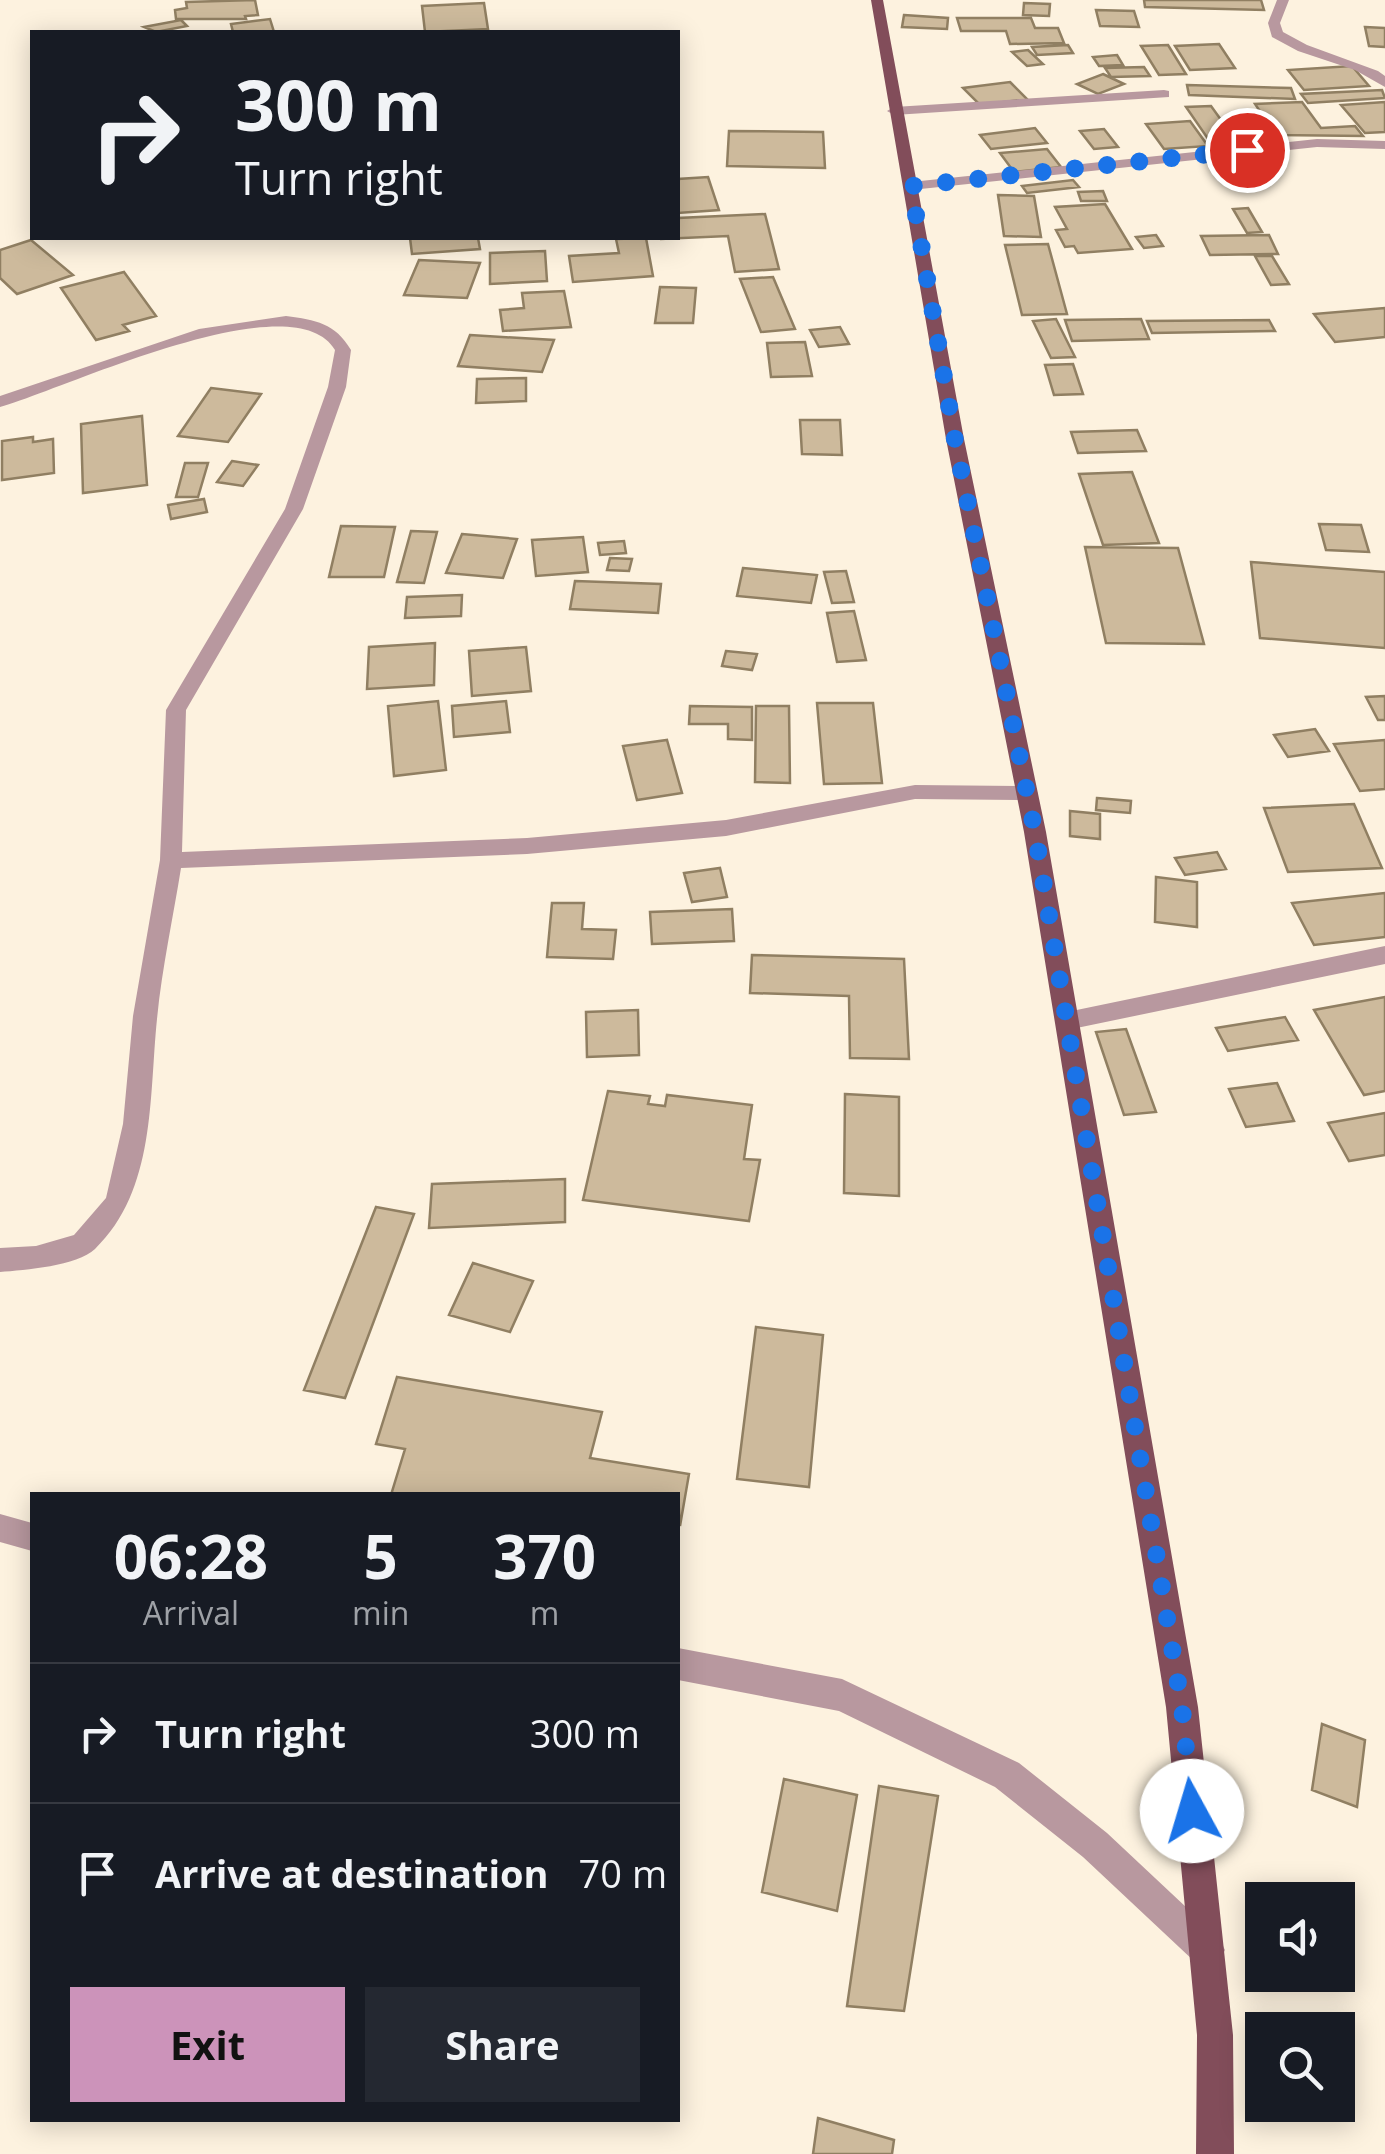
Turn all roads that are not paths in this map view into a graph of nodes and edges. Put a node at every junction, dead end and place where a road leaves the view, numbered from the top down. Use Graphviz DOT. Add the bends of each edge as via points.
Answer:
graph roads {
  1 [pos="876,0"];
  2 [pos="1283,0"];
  3 [pos="1385,83"];
  4 [pos="1164,94"];
  5 [pos="894,111"];
  6 [pos="1385,145"];
  7 [pos="911,186"];
  8 [pos="0,402"];
  9 [pos="1027,793"];
  10 [pos="170,860"];
  11 [pos="1385,955"];
  12 [pos="1067,1021"];
  13 [pos="0,1260"];
  14 [pos="0,1528"];
  15 [pos="30,1536"];
  16 [pos="680,1664"];
  17 [pos="1206,1950"];
  18 [pos="1214,2154"];
  1 -- 5 [label="main road"];
  2 -- 3 [label="street" via="1277,34"];
  4 -- 5 [label="street"];
  5 -- 7 [label="main road"];
  6 -- 7 [label="street" via="1317,143"];
  7 -- 9 [label="main road"];
  8 -- 10 [label="street" via="238,326 314,324 332,332 343,350 337,388 294,509 176,710"];
  9 -- 10 [label="street" via="915,792 726,828 528,846"];
  9 -- 12 [label="main road"];
  10 -- 13 [label="street" via="136,1124 118,1202 83,1244"];
  11 -- 12 [label="street"];
  12 -- 17 [label="main road" via="1182,1707"];
  14 -- 15 [label="street"];
  16 -- 17 [label="street" via="842,1695 1007,1775 1095,1845"];
  17 -- 18 [label="main road" via="1215,2035"];
}
